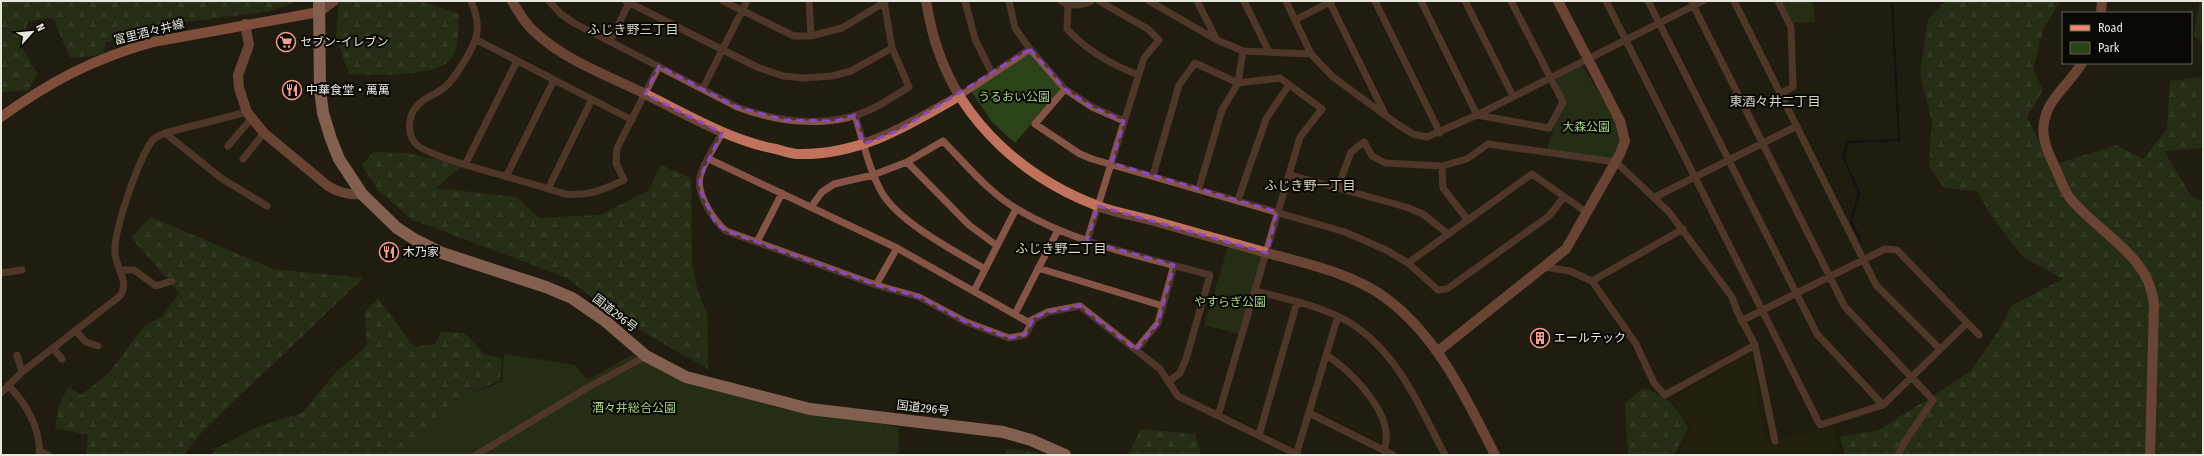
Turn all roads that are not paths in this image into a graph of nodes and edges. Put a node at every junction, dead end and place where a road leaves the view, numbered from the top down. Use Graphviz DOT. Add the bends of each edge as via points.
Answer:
graph roads {
  1 [pos="334,1"];
  2 [pos="471,1"];
  3 [pos="512,1"];
  4 [pos="549,1"];
  5 [pos="723,1"];
  6 [pos="747,1"];
  7 [pos="809,1"];
  8 [pos="926,1"];
  9 [pos="965,1"];
  10 [pos="1009,1"];
  11 [pos="1061,1"];
  12 [pos="1090,1"];
  13 [pos="1099,1"];
  14 [pos="1197,1"];
  15 [pos="1244,1"];
  16 [pos="1286,1"];
  17 [pos="1375,1"];
  18 [pos="1421,1"];
  19 [pos="1465,1"];
  20 [pos="1511,1"];
  21 [pos="1558,1"];
  22 [pos="1606,1"];
  23 [pos="1648,1"];
  24 [pos="1702,1"];
  25 [pos="1734,1"];
  26 [pos="1778,1"];
  27 [pos="2102,1"];
  28 [pos="628,2"];
  29 [pos="885,2"];
  30 [pos="1152,2"];
  31 [pos="1330,2"];
  32 [pos="1692,3"];
  33 [pos="1068,5"];
  34 [pos="319,6"];
  35 [pos="742,11"];
  36 [pos="2101,12"];
  37 [pos="1295,20"];
  38 [pos="245,24"];
  39 [pos="1659,24"];
  40 [pos="811,36"];
  41 [pos="1625,39"];
  42 [pos="477,40"];
  43 [pos="1217,40"];
  44 [pos="610,41"];
  45 [pos="892,48"];
  46 [pos="723,49"];
  47 [pos="1030,49"];
  48 [pos="1243,51"];
  49 [pos="1269,52"];
  50 [pos="1311,54"];
  51 [pos="1587,59"];
  52 [pos="517,61"];
  53 [pos="2081,64"];
  54 [pos="659,66"];
  55 [pos="992,73"];
  56 [pos="1138,75"];
  57 [pos="1550,78"];
  58 [pos="554,80"];
  59 [pos="1238,83"];
  60 [pos="1289,85"];
  61 [pos="704,88"];
  62 [pos="1065,89"];
  63 [pos="645,94"];
  64 [pos="1780,94"];
  65 [pos="959,96"];
  66 [pos="1513,96"];
  67 [pos="592,99"];
  68 [pos="1385,114"];
  69 [pos="855,115"];
  70 [pos="1477,115"];
  71 [pos="249,116"];
  72 [pos="1,117"];
  73 [pos="632,120"];
  74 [pos="1124,121"];
  75 [pos="1797,126"];
  76 [pos="165,133"];
  77 [pos="264,133"];
  78 [pos="722,133"];
  79 [pos="1440,133"];
  80 [pos="1762,142"];
  81 [pos="864,144"];
  82 [pos="228,146"];
  83 [pos="243,159"];
  84 [pos="709,159"];
  85 [pos="1728,159"];
  86 [pos="906,162"];
  87 [pos="1616,162"];
  88 [pos="1112,163"];
  89 [pos="465,165"];
  90 [pos="1442,166"];
  91 [pos="873,175"];
  92 [pos="1153,175"];
  93 [pos="1290,175"];
  94 [pos="1694,176"];
  95 [pos="506,177"];
  96 [pos="1338,187"];
  97 [pos="1199,188"];
  98 [pos="548,189"];
  99 [pos="782,193"];
  100 [pos="362,194"];
  101 [pos="1564,197"];
  102 [pos="1655,197"];
  103 [pos="1238,200"];
  104 [pos="267,206"];
  105 [pos="1098,206"];
  106 [pos="811,208"];
  107 [pos="1016,209"];
  108 [pos="1277,212"];
  109 [pos="1586,212"];
  110 [pos="1467,219"];
  111 [pos="1683,229"];
  112 [pos="1058,230"];
  113 [pos="1447,233"];
  114 [pos="1088,241"];
  115 [pos="757,242"];
  116 [pos="996,246"];
  117 [pos="897,248"];
  118 [pos="1267,253"];
  119 [pos="1864,259"];
  120 [pos="1408,263"];
  121 [pos="1174,265"];
  122 [pos="1544,267"];
  123 [pos="1038,268"];
  124 [pos="985,269"];
  125 [pos="22,270"];
  126 [pos="120,270"];
  127 [pos="1,273"];
  128 [pos="1830,278"];
  129 [pos="172,281"];
  130 [pos="1592,281"];
  131 [pos="876,285"];
  132 [pos="1255,291"];
  133 [pos="974,292"];
  134 [pos="1797,295"];
  135 [pos="1297,302"];
  136 [pos="1163,306"];
  137 [pos="1763,311"];
  138 [pos="1015,314"];
  139 [pos="1338,316"];
  140 [pos="1034,318"];
  141 [pos="1741,320"];
  142 [pos="1967,323"];
  143 [pos="76,331"];
  144 [pos="1979,335"];
  145 [pos="98,346"];
  146 [pos="1754,346"];
  147 [pos="53,348"];
  148 [pos="1940,349"];
  149 [pos="1136,350"];
  150 [pos="1438,352"];
  151 [pos="17,355"];
  152 [pos="1326,355"];
  153 [pos="646,356"];
  154 [pos="62,359"];
  155 [pos="22,372"];
  156 [pos="1911,376"];
  157 [pos="1168,382"];
  158 [pos="8,386"];
  159 [pos="1,392"];
  160 [pos="1883,405"];
  161 [pos="1308,413"];
  162 [pos="1218,416"];
  163 [pos="1259,435"];
  164 [pos="1775,441"];
  165 [pos="1384,450"];
  166 [pos="40,453"];
  167 [pos="48,455"];
  168 [pos="476,455"];
  169 [pos="1065,455"];
  170 [pos="1296,455"];
  171 [pos="1393,455"];
  172 [pos="1445,455"];
  173 [pos="1495,455"];
  174 [pos="1898,455"];
  175 [pos="2150,455"];
  1 -- 34 [label="street"];
  2 -- 42 [label="street" via="477,14"];
  3 -- 63 [label="street" via="522,18 537,35 555,48"];
  4 -- 44 [label="street" via="574,23"];
  5 -- 35 [label="street"];
  6 -- 35 [label="street"];
  7 -- 40 [label="street"];
  8 -- 65 [label="street" via="938,52"];
  9 -- 55 [label="street" via="975,39"];
  10 -- 47 [label="street" via="1015,28"];
  11 -- 33 [label="street"];
  12 -- 33 [label="street" via="1084,5"];
  13 -- 56 [label="street" via="1148,29 1159,40 1144,58"];
  14 -- 43 [label="street"];
  15 -- 49 [label="street"];
  16 -- 37 [label="street"];
  17 -- 79 [label="street"];
  18 -- 70 [label="street"];
  19 -- 66 [label="street"];
  20 -- 57 [label="street"];
  21 -- 51 [label="street"];
  22 -- 41 [label="street"];
  23 -- 39 [label="street"];
  24 -- 32 [label="street"];
  25 -- 64 [label="street"];
  26 -- 64 [label="street" via="1791,27 1793,87"];
  27 -- 36 [label="street"];
  28 -- 44 [label="street"];
  28 -- 46 [label="street"];
  29 -- 40 [label="street" via="842,28"];
  29 -- 45 [label="street"];
  30 -- 43 [label="street"];
  31 -- 37 [label="street"];
  31 -- 68 [label="street"];
  32 -- 39 [label="street"];
  32 -- 80 [label="street"];
  33 -- 56 [label="street" via="1067,29 1080,43 1114,66"];
  34 -- 38 [label="main road, 富里酒々井線"];
  34 -- 100 [label="highway, 国道296号" via="320,89 324,114 339,159"];
  35 -- 40 [label="street" via="794,36"];
  35 -- 46 [label="street"];
  37 -- 50 [label="street"];
  38 -- 71 [label="street" via="249,45 238,75 239,88"];
  38 -- 72 [label="main road, 富里酒々井線" via="153,42 112,54 44,87"];
  39 -- 41 [label="street"];
  39 -- 85 [label="street"];
  41 -- 51 [label="street"];
  41 -- 94 [label="street"];
  42 -- 52 [label="street"];
  42 -- 89 [label="street" via="453,79 418,104 409,123 410,133 416,144"];
  43 -- 48 [label="street"];
  44 -- 54 [label="street"];
  45 -- 46 [label="street" via="850,71 832,76 803,78 783,76 757,67"];
  45 -- 69 [label="street" via="909,87 874,108"];
  46 -- 61 [label="street"];
  47 -- 55 [label="street"];
  47 -- 62 [label="street"];
  48 -- 49 [label="street"];
  48 -- 59 [label="street"];
  49 -- 50 [label="street"];
  50 -- 68 [label="street" via="1333,77"];
  51 -- 57 [label="street"];
  51 -- 87 [label="street" via="1624,132 1625,142"];
  52 -- 58 [label="street"];
  52 -- 89 [label="street"];
  53 -- 175 [label="street" via="2050,106 2045,117 2043,129 2047,152 2070,197 2132,257 2153,289"];
  54 -- 61 [label="street"];
  54 -- 63 [label="street"];
  55 -- 65 [label="street"];
  56 -- 74 [label="street"];
  57 -- 66 [label="street"];
  57 -- 70 [label="street" via="1562,102 1549,128"];
  58 -- 67 [label="street"];
  58 -- 95 [label="street"];
  59 -- 60 [label="street" via="1280,78"];
  59 -- 92 [label="street" via="1195,63 1180,85"];
  59 -- 97 [label="street" via="1222,110"];
  60 -- 93 [label="street" via="1322,109 1300,137"];
  60 -- 103 [label="street" via="1266,119"];
  61 -- 69 [label="street" via="737,106 773,118 815,122 835,121"];
  62 -- 74 [label="street" via="1092,107"];
  62 -- 88 [label="street" via="1035,124 1080,154"];
  63 -- 73 [label="street"];
  63 -- 78 [label="street"];
  64 -- 75 [label="street"];
  65 -- 81 [label="street" via="899,130"];
  65 -- 105 [label="street" via="986,131 1021,163 1060,189"];
  66 -- 70 [label="street"];
  67 -- 73 [label="street"];
  67 -- 98 [label="street"];
  68 -- 79 [label="street" via="1413,134 1427,137"];
  69 -- 81 [label="street"];
  70 -- 79 [label="street"];
  71 -- 76 [label="street"];
  71 -- 77 [label="street"];
  71 -- 82 [label="street"];
  73 -- 98 [label="street" via="615,157 624,180 592,194 578,196"];
  74 -- 88 [label="street"];
  75 -- 80 [label="street"];
  75 -- 119 [label="street"];
  76 -- 104 [label="street" via="221,178"];
  76 -- 126 [label="street" via="153,139 147,148 127,200 115,239 115,255"];
  77 -- 83 [label="street"];
  77 -- 100 [label="street" via="337,192"];
  78 -- 81 [label="street" via="796,154 839,150"];
  78 -- 84 [label="street"];
  80 -- 85 [label="street"];
  80 -- 128 [label="street"];
  81 -- 91 [label="street"];
  84 -- 99 [label="street"];
  84 -- 115 [label="street" via="700,177 700,190 715,222 726,231"];
  85 -- 94 [label="street"];
  85 -- 134 [label="street"];
  86 -- 91 [label="street"];
  86 -- 107 [label="street" via="943,141 979,179"];
  86 -- 116 [label="street" via="969,225"];
  87 -- 90 [label="street" via="1488,144 1466,159"];
  87 -- 102 [label="street"];
  87 -- 109 [label="street"];
  88 -- 92 [label="street"];
  88 -- 105 [label="street"];
  89 -- 95 [label="street"];
  90 -- 96 [label="street" via="1385,163 1372,156 1364,142 1351,152"];
  90 -- 110 [label="street" via="1443,188"];
  91 -- 106 [label="street" via="834,184 822,192"];
  91 -- 124 [label="street" via="883,195 905,218 953,251"];
  92 -- 97 [label="street"];
  93 -- 96 [label="street"];
  93 -- 108 [label="street"];
  94 -- 102 [label="street"];
  94 -- 137 [label="street"];
  95 -- 98 [label="street"];
  96 -- 113 [label="street" via="1423,214"];
  97 -- 103 [label="street"];
  99 -- 106 [label="street"];
  99 -- 115 [label="street"];
  100 -- 153 [label="highway, 国道296号" via="379,212 414,239 442,253 572,298 604,320"];
  101 -- 109 [label="street"];
  101 -- 110 [label="street" via="1532,174"];
  101 -- 120 [label="street" via="1549,216 1447,289 1438,290"];
  102 -- 111 [label="street"];
  103 -- 108 [label="street"];
  105 -- 114 [label="street"];
  105 -- 118 [label="street"];
  106 -- 117 [label="street"];
  107 -- 112 [label="street"];
  107 -- 116 [label="street"];
  108 -- 118 [label="street"];
  108 -- 120 [label="street" via="1345,232"];
  109 -- 122 [label="street" via="1566,249"];
  110 -- 113 [label="street"];
  111 -- 130 [label="street"];
  111 -- 141 [label="street" via="1732,297"];
  112 -- 114 [label="street"];
  112 -- 123 [label="street"];
  113 -- 120 [label="street"];
  114 -- 121 [label="street"];
  115 -- 131 [label="street"];
  116 -- 124 [label="street"];
  117 -- 131 [label="street"];
  117 -- 133 [label="street"];
  118 -- 132 [label="street"];
  118 -- 150 [label="street" via="1332,270 1386,298 1414,324"];
  119 -- 128 [label="street"];
  119 -- 142 [label="street" via="1885,249 1896,250"];
  119 -- 148 [label="street" via="1876,284"];
  121 -- 136 [label="street"];
  121 -- 157 [label="street" via="1210,275 1186,359 1180,373"];
  122 -- 130 [label="street" via="1570,271"];
  122 -- 150 [label="street"];
  123 -- 136 [label="street"];
  123 -- 138 [label="street"];
  124 -- 133 [label="street"];
  125 -- 127 [label="street"];
  126 -- 129 [label="street" via="134,270 156,286"];
  126 -- 143 [label="street" via="125,284 120,296"];
  128 -- 134 [label="street"];
  128 -- 156 [label="street" via="1845,307"];
  130 -- 146 [label="street" via="1636,344 1654,383 1665,395"];
  131 -- 140 [label="street" via="919,298 966,322 1009,338 1025,335"];
  132 -- 135 [label="street"];
  132 -- 162 [label="street"];
  133 -- 138 [label="street"];
  134 -- 137 [label="street"];
  134 -- 160 [label="street" via="1817,334"];
  135 -- 139 [label="street"];
  135 -- 163 [label="street"];
  136 -- 149 [label="street" via="1158,323"];
  137 -- 141 [label="street"];
  137 -- 160 [label="street" via="1820,425"];
  138 -- 140 [label="street" via="1028,322"];
  139 -- 152 [label="street"];
  139 -- 172 [label="street" via="1358,327 1394,362"];
  140 -- 149 [label="street" via="1048,312 1080,306"];
  141 -- 146 [label="street"];
  142 -- 144 [label="street"];
  142 -- 148 [label="street"];
  143 -- 145 [label="street" via="86,342"];
  143 -- 147 [label="street"];
  146 -- 164 [label="street"];
  147 -- 154 [label="street"];
  147 -- 155 [label="street"];
  148 -- 156 [label="street"];
  149 -- 157 [label="street" via="1160,369"];
  150 -- 173 [label="street"];
  151 -- 155 [label="street"];
  152 -- 161 [label="street"];
  152 -- 165 [label="street" via="1342,365 1372,400 1386,431 1387,442"];
  153 -- 168 [label="street"];
  153 -- 169 [label="highway, 国道296号" via="686,377 780,402 810,409 1003,432 1031,440"];
  155 -- 158 [label="street"];
  156 -- 160 [label="street"];
  156 -- 174 [label="street" via="1933,400"];
  157 -- 162 [label="street" via="1178,396"];
  158 -- 159 [label="street"];
  158 -- 166 [label="street" via="21,398 33,418"];
  161 -- 165 [label="street"];
  161 -- 170 [label="street"];
  162 -- 163 [label="street"];
  163 -- 170 [label="street"];
  165 -- 171 [label="street"];
  166 -- 167 [label="street"];
}
